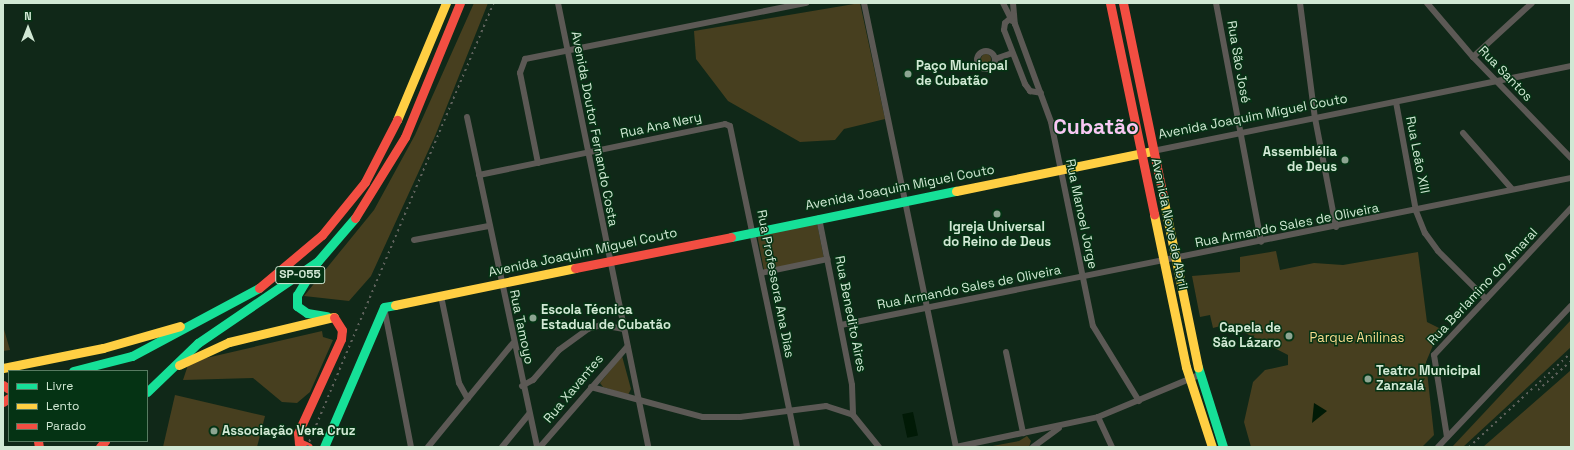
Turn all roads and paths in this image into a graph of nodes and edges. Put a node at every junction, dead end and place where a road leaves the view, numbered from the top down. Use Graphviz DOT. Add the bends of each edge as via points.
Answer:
graph roads {
  1 [pos="446,3"];
  2 [pos="460,3"];
  3 [pos="558,3"];
  4 [pos="806,3"];
  5 [pos="864,3"];
  6 [pos="1003,3"];
  7 [pos="1013,3"];
  8 [pos="1110,3"];
  9 [pos="1123,3"];
  10 [pos="1216,3"];
  11 [pos="1300,3"];
  12 [pos="1427,3"];
  13 [pos="1532,3"];
  14 [pos="1012,16"];
  15 [pos="567,48"];
  16 [pos="1012,53"];
  17 [pos="1473,57"];
  18 [pos="995,58"];
  19 [pos="1571,66"];
  20 [pos="1495,81"];
  21 [pos="1042,93"];
  22 [pos="1396,102"];
  23 [pos="467,117"];
  24 [pos="1315,118"];
  25 [pos="730,126"];
  26 [pos="1240,133"];
  27 [pos="1463,133"];
  28 [pos="1153,151"];
  29 [pos="588,153"];
  30 [pos="1141,153"];
  31 [pos="1571,158"];
  32 [pos="538,163"];
  33 [pos="1060,170"];
  34 [pos="479,175"];
  35 [pos="1571,178"];
  36 [pos="1512,189"];
  37 [pos="906,201"];
  38 [pos="1571,208"];
  39 [pos="1416,211"];
  40 [pos="819,218"];
  41 [pos="489,226"];
  42 [pos="1336,227"];
  43 [pos="753,232"];
  44 [pos="414,240"];
  45 [pos="1261,242"];
  46 [pos="828,259"];
  47 [pos="1175,259"];
  48 [pos="318,261"];
  49 [pos="610,261"];
  50 [pos="1164,261"];
  51 [pos="761,273"];
  52 [pos="1082,277"];
  53 [pos="501,283"];
  54 [pos="441,296"];
  55 [pos="1486,299"];
  56 [pos="1571,306"];
  57 [pos="384,307"];
  58 [pos="927,308"];
  59 [pos="334,317"];
  60 [pos="202,319"];
  61 [pos="841,325"];
  62 [pos="623,329"];
  63 [pos="513,343"];
  64 [pos="627,347"];
  65 [pos="1006,352"];
  66 [pos="3,368"];
  67 [pos="77,370"];
  68 [pos="1199,375"];
  69 [pos="159,378"];
  70 [pos="1190,382"];
  71 [pos="522,386"];
  72 [pos="591,387"];
  73 [pos="148,391"];
  74 [pos="468,399"];
  75 [pos="638,401"];
  76 [pos="1139,401"];
  77 [pos="789,408"];
  78 [pos="529,414"];
  79 [pos="853,415"];
  80 [pos="1098,417"];
  81 [pos="1064,426"];
  82 [pos="1033,431"];
  83 [pos="1023,433"];
  84 [pos="1447,437"];
  85 [pos="1035,446"];
  86 [pos="308,447"];
  87 [pos="324,447"];
  88 [pos="411,447"];
  89 [pos="428,447"];
  90 [pos="502,447"];
  91 [pos="539,447"];
  92 [pos="648,447"];
  93 [pos="797,447"];
  94 [pos="878,447"];
  95 [pos="956,447"];
  96 [pos="1112,447"];
  97 [pos="1212,447"];
  98 [pos="1223,447"];
  99 [pos="1438,447"];
  1 -- 60 [label="main road, SP-055" via="386,146 345,210 317,241 262,286"];
  2 -- 48 [label="main road, SP-055" via="405,137 353,222"];
  3 -- 15 [label="street, Avenida Doutor Fernando Costa"];
  4 -- 15 [label="street"];
  5 -- 37 [label="street"];
  6 -- 14 [label="street, Rua Manoel Jorge"];
  7 -- 14 [label="street, Rua Manoel Jorge"];
  8 -- 30 [label="main road, Avenida Nove de Abril"];
  9 -- 28 [label="main road, Avenida Nove de Abril"];
  10 -- 26 [label="street, Rua São José"];
  11 -- 24 [label="street"];
  12 -- 17 [label="street, Rua Santos"];
  13 -- 17 [label="street"];
  14 -- 16 [label="street" via="1003,27"];
  14 -- 21 [label="street, Rua Manoel Jorge"];
  15 -- 29 [label="street, Avenida Doutor Fernando Costa"];
  15 -- 32 [label="street" via="525,58 520,66"];
  16 -- 18 [label="street"];
  16 -- 21 [label="street" via="1025,84 1030,90"];
  17 -- 20 [label="street, Rua Santos"];
  19 -- 20 [label="street, Avenida Joaquim Miguel Couto"];
  20 -- 22 [label="street, Avenida Joaquim Miguel Couto"];
  20 -- 31 [label="street, Rua Santos"];
  21 -- 33 [label="street, Rua Manoel Jorge"];
  22 -- 24 [label="street, Avenida Joaquim Miguel Couto"];
  22 -- 39 [label="street, Rua Leão XIII"];
  23 -- 34 [label="street, Rua Tamoyo"];
  24 -- 26 [label="street, Avenida Joaquim Miguel Couto"];
  24 -- 42 [label="street"];
  25 -- 29 [label="street, Rua Ana Nery" via="725,124"];
  25 -- 43 [label="street, Rua Professora Ana Dias"];
  26 -- 28 [label="street, Avenida Joaquim Miguel Couto"];
  26 -- 45 [label="street, Rua São José"];
  27 -- 36 [label="street"];
  28 -- 30 [label="main road, Avenida Joaquim Miguel Couto"];
  28 -- 47 [label="main road, Avenida Nove de Abril"];
  29 -- 32 [label="street, Rua Ana Nery"];
  29 -- 49 [label="street, Avenida Doutor Fernando Costa"];
  30 -- 33 [label="main road, Avenida Joaquim Miguel Couto"];
  30 -- 50 [label="main road, Avenida Nove de Abril"];
  32 -- 34 [label="street, Rua Ana Nery"];
  33 -- 37 [label="main road, Avenida Joaquim Miguel Couto"];
  33 -- 52 [label="street, Rua Manoel Jorge"];
  34 -- 41 [label="street, Rua Tamoyo"];
  35 -- 36 [label="street, Rua Armando Sales de Oliveira"];
  36 -- 39 [label="street, Rua Armando Sales de Oliveira"];
  37 -- 40 [label="main road, Avenida Joaquim Miguel Couto"];
  37 -- 58 [label="street"];
  38 -- 55 [label="street, Rua Berlamino do Amaral"];
  39 -- 42 [label="street, Rua Armando Sales de Oliveira"];
  39 -- 55 [label="street, Rua Leão XIII" via="1430,242"];
  40 -- 43 [label="main road, Avenida Joaquim Miguel Couto"];
  40 -- 46 [label="street, Rua Benedito Aires"];
  41 -- 44 [label="street"];
  41 -- 53 [label="street, Rua Tamoyo"];
  42 -- 45 [label="street, Rua Armando Sales de Oliveira"];
  43 -- 49 [label="main road, Avenida Joaquim Miguel Couto"];
  43 -- 51 [label="street, Rua Professora Ana Dias"];
  45 -- 47 [label="street, Rua Armando Sales de Oliveira"];
  46 -- 51 [label="street"];
  46 -- 61 [label="street, Rua Benedito Aires"];
  47 -- 50 [label="street, Rua Armando Sales de Oliveira"];
  47 -- 68 [label="main road, Avenida Nove de Abril"];
  48 -- 59 [label="main road" via="297,295 297,306 307,313"];
  48 -- 69 [label="main road, SP-055" via="257,306 198,343"];
  49 -- 53 [label="main road, Avenida Joaquim Miguel Couto"];
  49 -- 62 [label="street, Avenida Doutor Fernando Costa"];
  50 -- 52 [label="street, Rua Armando Sales de Oliveira"];
  50 -- 70 [label="main road, Avenida Nove de Abril"];
  51 -- 77 [label="street, Rua Professora Ana Dias"];
  52 -- 58 [label="street, Rua Armando Sales de Oliveira"];
  52 -- 76 [label="street, Rua Manoel Jorge" via="1094,326"];
  53 -- 54 [label="main road, Avenida Joaquim Miguel Couto"];
  53 -- 63 [label="street, Rua Tamoyo"];
  54 -- 57 [label="main road, Avenida Joaquim Miguel Couto"];
  54 -- 74 [label="street" via="459,383"];
  55 -- 84 [label="street, Rua Berlamino do Amaral" via="1434,355"];
  56 -- 84 [label="street"];
  57 -- 87 [label="main road"];
  57 -- 88 [label="street"];
  58 -- 61 [label="street, Rua Armando Sales de Oliveira"];
  58 -- 95 [label="street"];
  59 -- 69 [label="main road" via="229,342 186,360"];
  59 -- 86 [label="main road" via="342,330 341,338 298,433 299,442"];
  60 -- 66 [label="main road, SP-055" via="103,348"];
  60 -- 67 [label="main road, SP-055" via="132,356"];
  61 -- 79 [label="street, Rua Benedito Aires" via="852,385"];
  62 -- 64 [label="street, Avenida Doutor Fernando Costa"];
  62 -- 71 [label="street" via="601,325 588,329 559,350 533,380"];
  63 -- 71 [label="street, Rua Tamoyo"];
  63 -- 74 [label="street"];
  64 -- 72 [label="street, Rua Xavantes"];
  64 -- 75 [label="street, Avenida Doutor Fernando Costa"];
  65 -- 83 [label="street"];
  68 -- 70 [label="street"];
  68 -- 98 [label="main road, Avenida Nove de Abril"];
  69 -- 73 [label="main road, SP-055"];
  70 -- 76 [label="street"];
  70 -- 97 [label="main road, Avenida Nove de Abril"];
  71 -- 78 [label="street, Rua Tamoyo"];
  72 -- 75 [label="street"];
  72 -- 91 [label="street, Rua Xavantes"];
  74 -- 89 [label="street"];
  75 -- 77 [label="street" via="681,414 716,417"];
  75 -- 92 [label="street, Avenida Doutor Fernando Costa"];
  76 -- 80 [label="street"];
  77 -- 79 [label="street" via="826,406"];
  77 -- 93 [label="street, Rua Professora Ana Dias"];
  78 -- 90 [label="street"];
  78 -- 91 [label="street, Rua Tamoyo"];
  79 -- 94 [label="street"];
  80 -- 81 [label="street"];
  80 -- 96 [label="street"];
  81 -- 82 [label="street"];
  81 -- 85 [label="street"];
  82 -- 83 [label="street"];
  82 -- 85 [label="street"];
  83 -- 95 [label="street"];
  84 -- 99 [label="street"];
}
